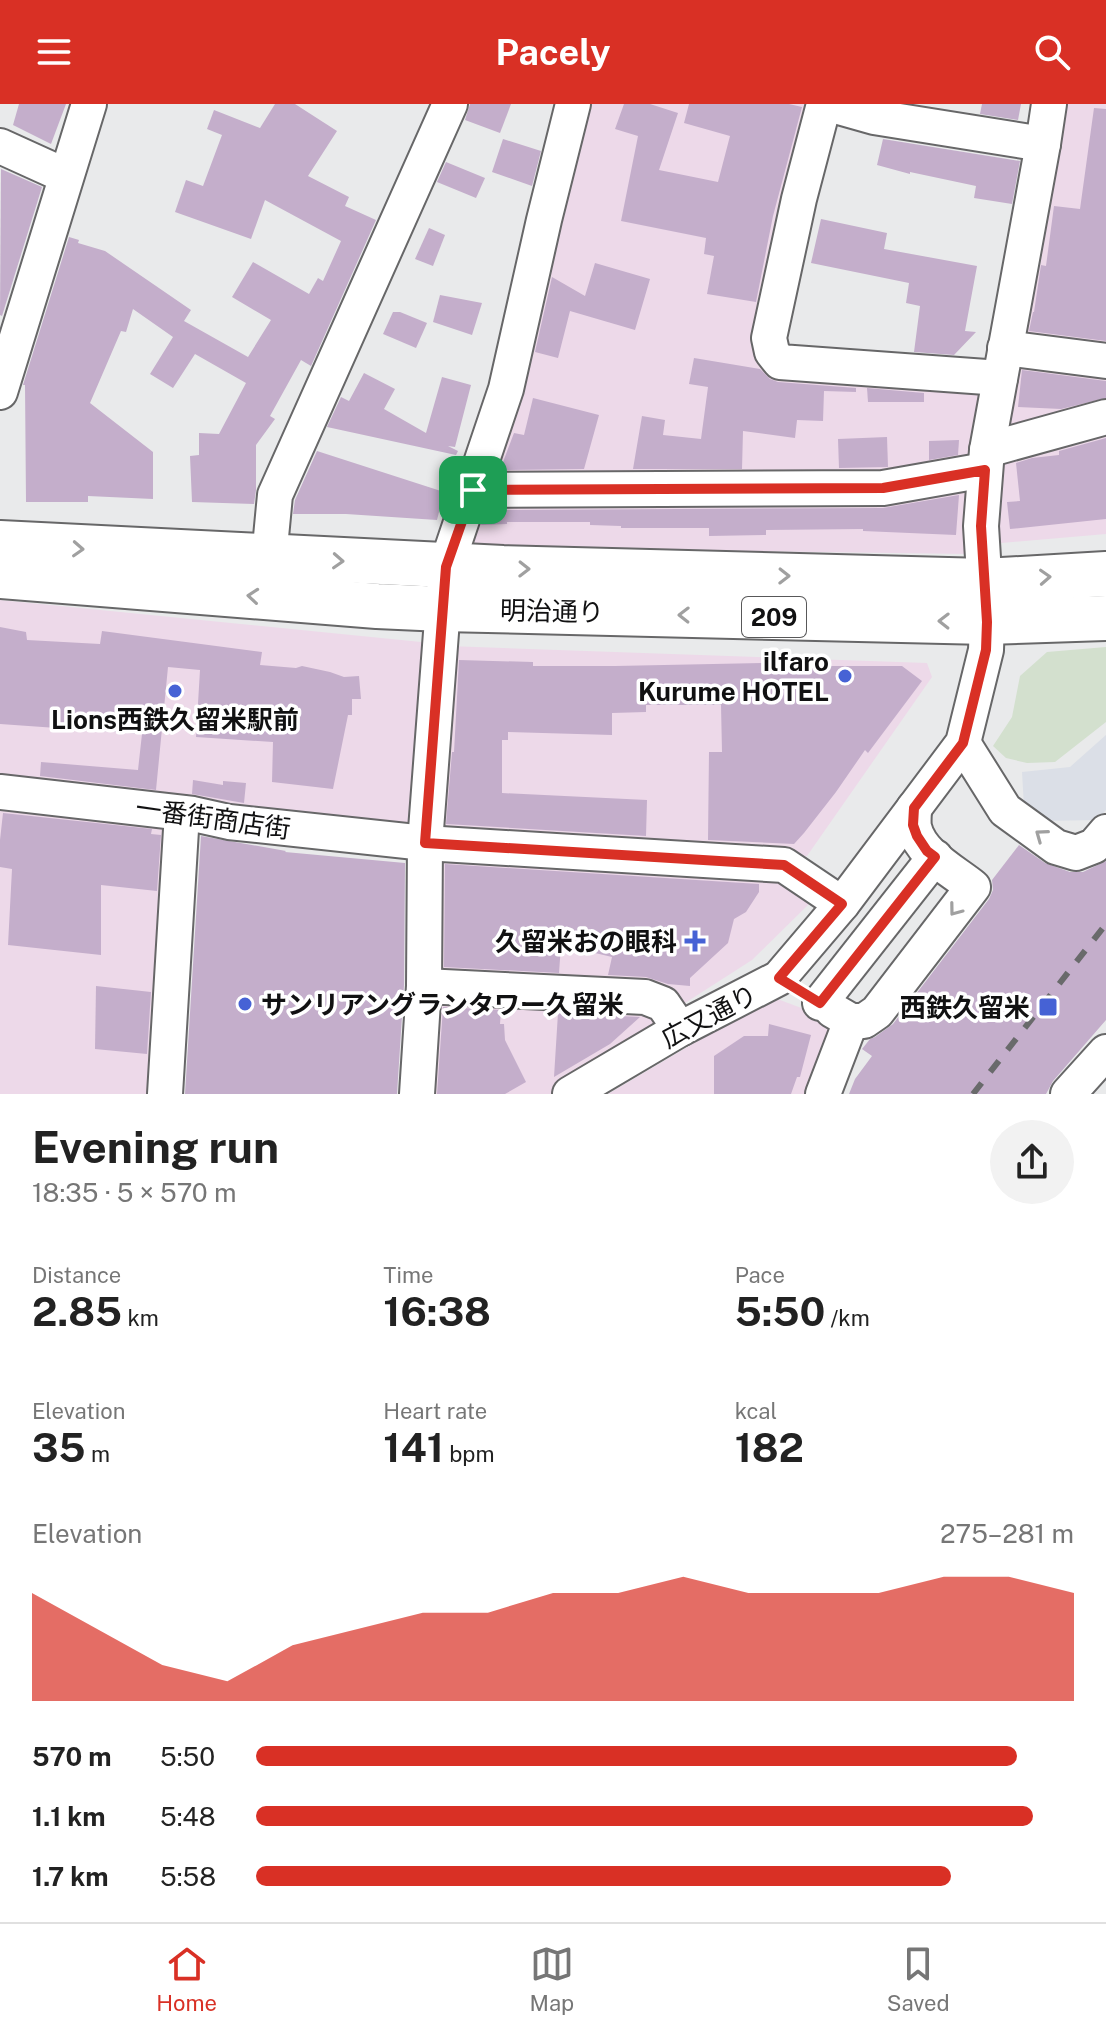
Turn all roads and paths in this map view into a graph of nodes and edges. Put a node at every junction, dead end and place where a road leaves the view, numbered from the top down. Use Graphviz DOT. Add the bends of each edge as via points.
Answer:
graph roads {
  1 [pos="89,104"];
  2 [pos="450,104"];
  3 [pos="826,104"];
  4 [pos="1049,104"];
  5 [pos="564,106"];
  6 [pos="1043,144"];
  7 [pos="0,146"];
  8 [pos="66,176"];
  9 [pos="1106,361"];
  10 [pos="1002,363"];
  11 [pos="3,371"];
  12 [pos="1106,417"];
  13 [pos="986,460"];
  14 [pos="473,490"];
  15 [pos="0,543"];
  16 [pos="269,558"];
  17 [pos="1106,574"];
  18 [pos="0,576"];
  19 [pos="444,588"];
  20 [pos="986,601"];
  21 [pos="1106,618"];
  22 [pos="963,743"];
  23 [pos="0,792"];
  24 [pos="914,808"];
  25 [pos="182,813"];
  26 [pos="1106,832"];
  27 [pos="425,843"];
  28 [pos="935,857"];
  29 [pos="842,904"];
  30 [pos="779,978"];
  31 [pos="424,986"];
  32 [pos="820,1003"];
  33 [pos="851,1021"];
  34 [pos="680,1029"];
  35 [pos="1106,1052"];
  36 [pos="165,1094"];
  37 [pos="417,1094"];
  38 [pos="570,1094"];
  39 [pos="823,1094"];
  40 [pos="1068,1094"];
  1 -- 8 [label="street"];
  2 -- 16 [label="street" via="275,495"];
  3 -- 6 [label="street" via="874,117"];
  3 -- 10 [label="street" via="799,199 769,338 772,352 780,362"];
  4 -- 6 [label="street, 広又通り"];
  5 -- 14 [label="street" via="506,389"];
  6 -- 10 [label="street, 広又通り"];
  7 -- 8 [label="street"];
  8 -- 11 [label="street"];
  9 -- 10 [label="street"];
  10 -- 13 [label="street, 広又通り"];
  12 -- 13 [label="street"];
  13 -- 14 [label="street" via="883,488"];
  13 -- 20 [label="street, 広又通り" via="981,526"];
  14 -- 19 [label="street"];
  15 -- 16 [label="highway, 明治通り / 209, one-way"];
  16 -- 19 [label="highway, 明治通り / 209, one-way"];
  20 -- 17 [label="highway, 明治通り / 209, one-way"];
  19 -- 18 [label="highway, 明治通り / 209, one-way" via="361,605"];
  19 -- 20 [label="highway, 明治通り / 209"];
  19 -- 27 [label="street"];
  20 -- 21 [label="highway, 明治通り / 209"];
  20 -- 22 [label="street, 広又通り" via="986,650"];
  22 -- 24 [label="street, 広又通り"];
  26 -- 22 [label="street, one-way" via="1094,846 1076,853 1056,847 1005,810"];
  23 -- 25 [label="street, 一番街商店街"];
  24 -- 28 [label="street" via="917,836"];
  24 -- 29 [label="street, 広又通り"];
  25 -- 27 [label="street, 一番街商店街"];
  25 -- 36 [label="street"];
  27 -- 29 [label="street, 一番街商店街" via="784,865"];
  27 -- 31 [label="street"];
  28 -- 32 [label="street"];
  28 -- 33 [label="street, one-way" via="973,887 877,1012 864,1021"];
  29 -- 30 [label="street, 広又通り"];
  30 -- 32 [label="street"];
  30 -- 34 [label="street, 広又通り"];
  31 -- 34 [label="street" via="645,997 663,1004"];
  31 -- 37 [label="street"];
  32 -- 33 [label="street"];
  33 -- 39 [label="street"];
  34 -- 38 [label="street, 広又通り"];
  35 -- 40 [label="street"];
}
